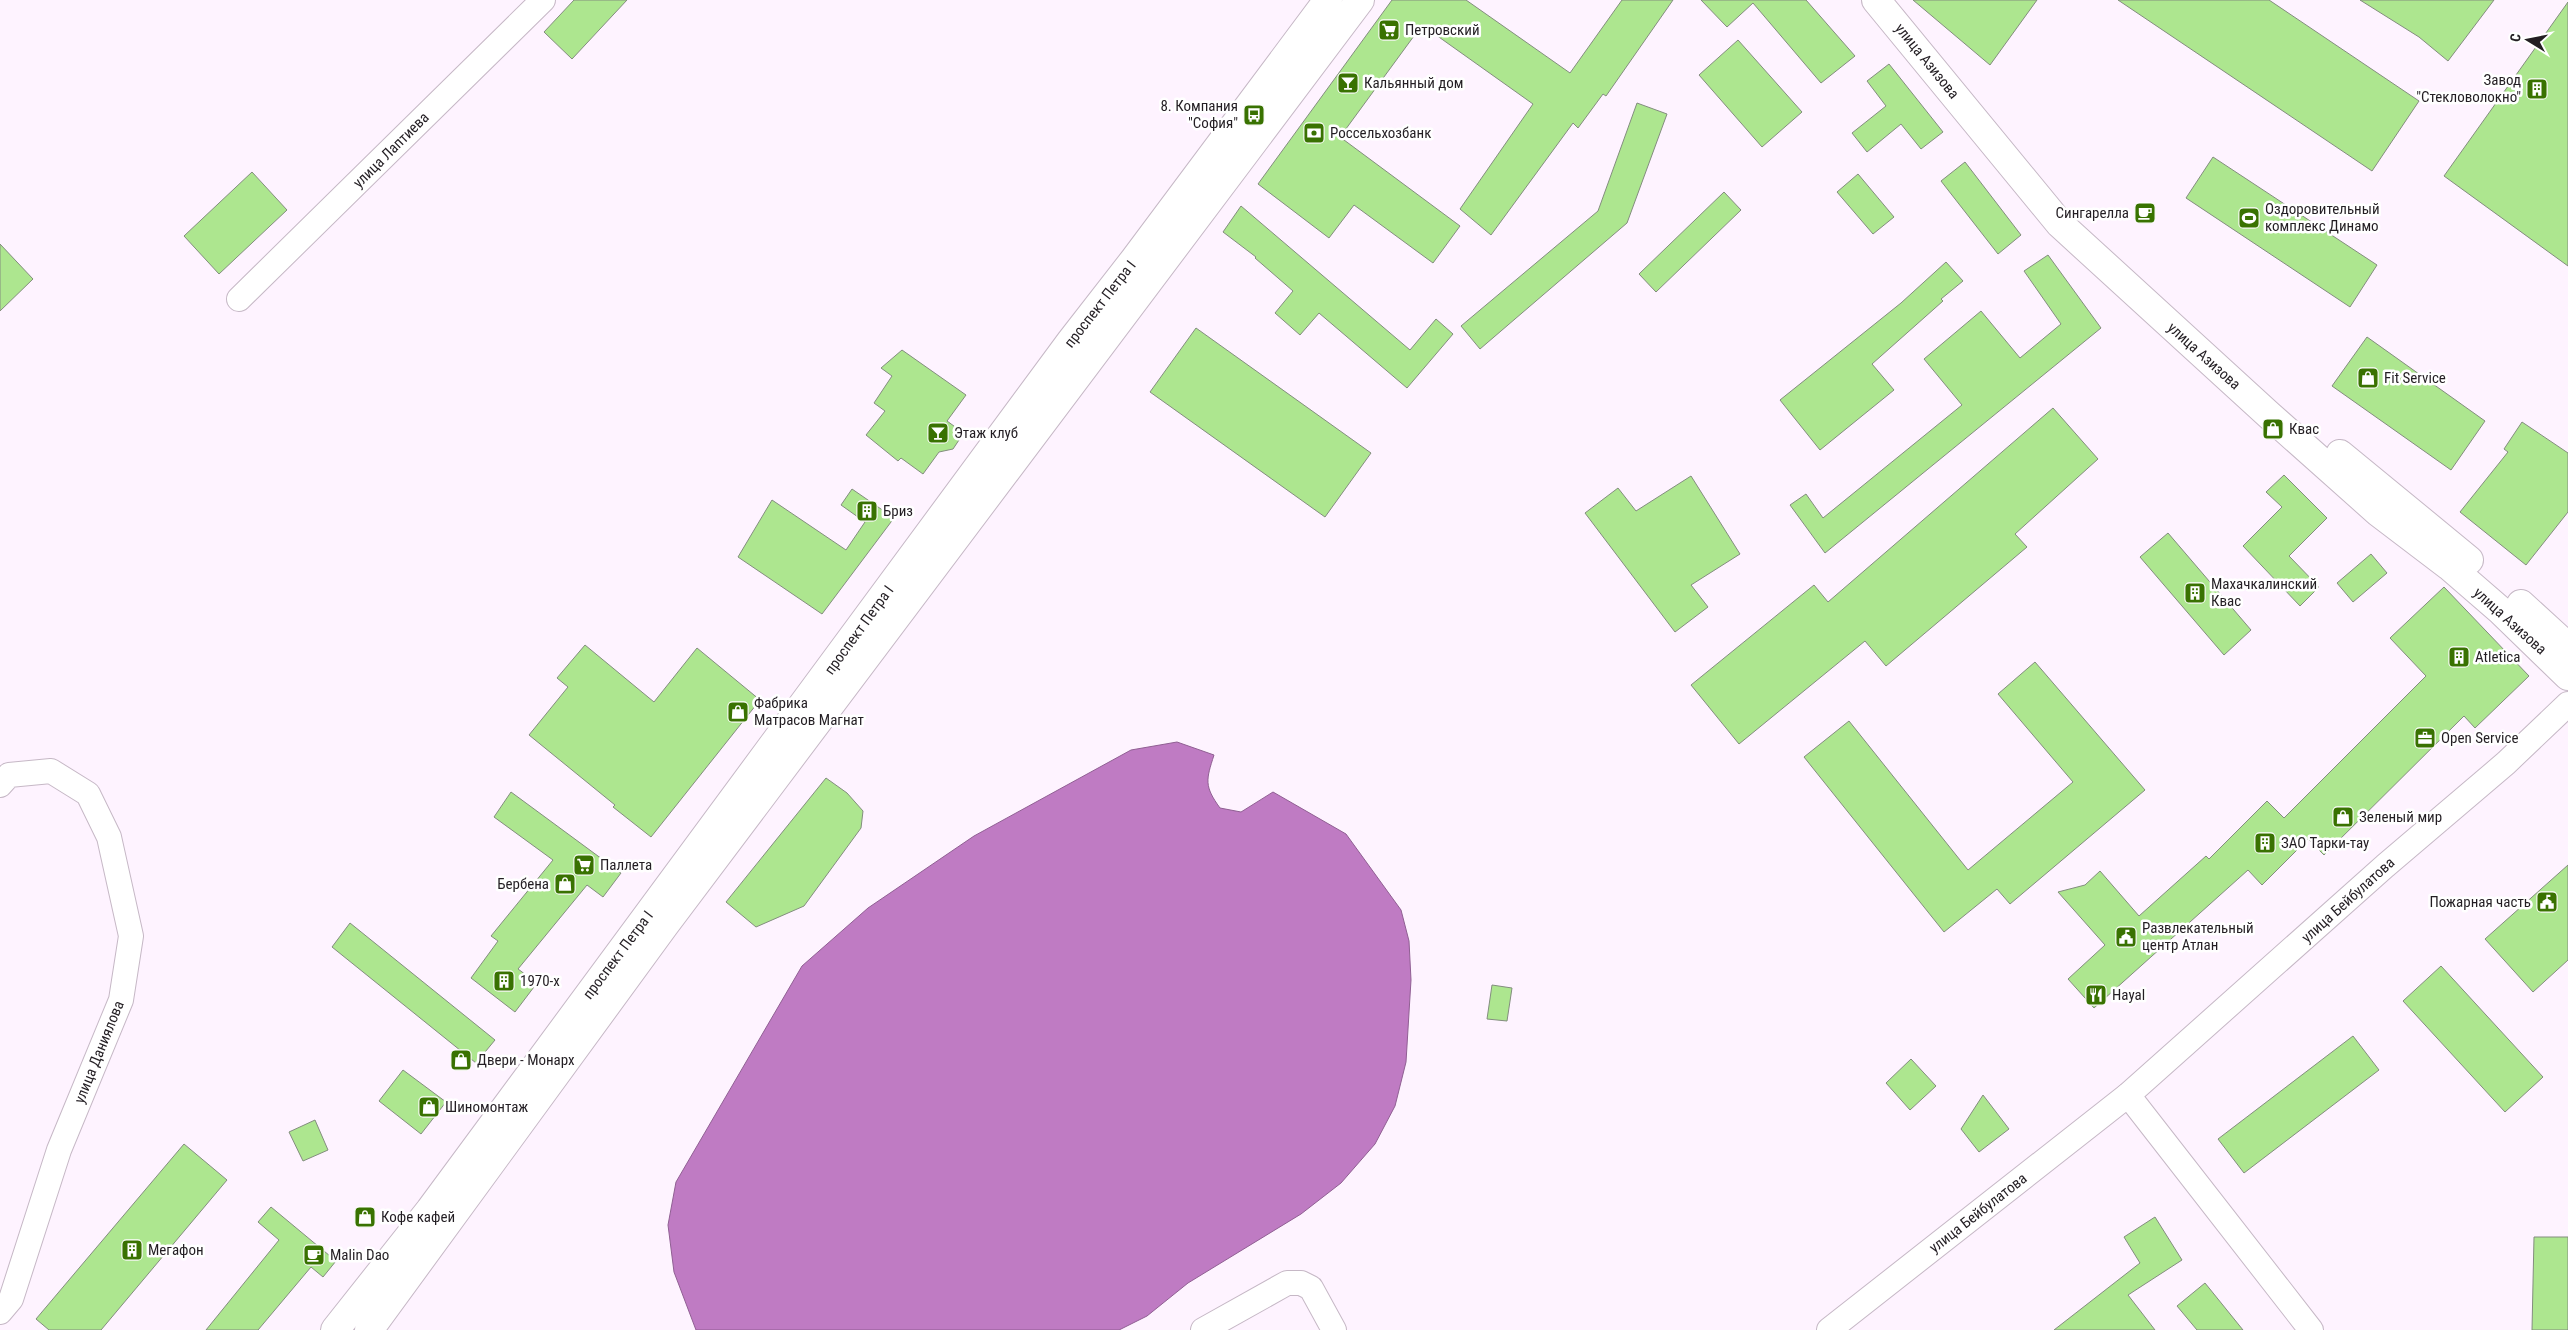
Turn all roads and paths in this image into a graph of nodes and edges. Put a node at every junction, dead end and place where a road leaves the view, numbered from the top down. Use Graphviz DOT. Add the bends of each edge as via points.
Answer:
graph roads {
  1 [pos="543,0"];
  2 [pos="1328,0"];
  3 [pos="1360,0"];
  4 [pos="1876,0"];
  5 [pos="1900,0"];
  6 [pos="239,300"];
  7 [pos="2568,647"];
  8 [pos="2568,676"];
  9 [pos="2568,704"];
  10 [pos="0,785"];
  11 [pos="2128,1095"];
  12 [pos="0,1312"];
  13 [pos="335,1330"];
  14 [pos="369,1330"];
  15 [pos="1203,1330"];
  16 [pos="1334,1330"];
  17 [pos="1829,1330"];
  18 [pos="2311,1330"];
  1 -- 6 [label="street, улица Лаптиева"];
  2 -- 13 [label="main road, проспект Петра I" via="1071,341 430,1210"];
  3 -- 14 [label="main road, проспект Петра I" via="664,926"];
  4 -- 8 [label="main road, улица Азизова" via="2060,224 2378,512 2501,611"];
  5 -- 7 [label="main road, улица Азизова" via="2074,215 2128,268 2279,405 2441,536"];
  9 -- 11 [label="street, улица Бейбулатова" via="2506,764 2385,866"];
  10 -- 12 [label="street, улица Даниялова" via="9,775 52,771 88,794 109,837 130,936 121,1000 59,1150 11,1300"];
  11 -- 17 [label="street, улица Бейбулатова"];
  11 -- 18 [label="street"];
  15 -- 16 [label="street" via="1287,1283 1301,1283 1311,1288"];
}
